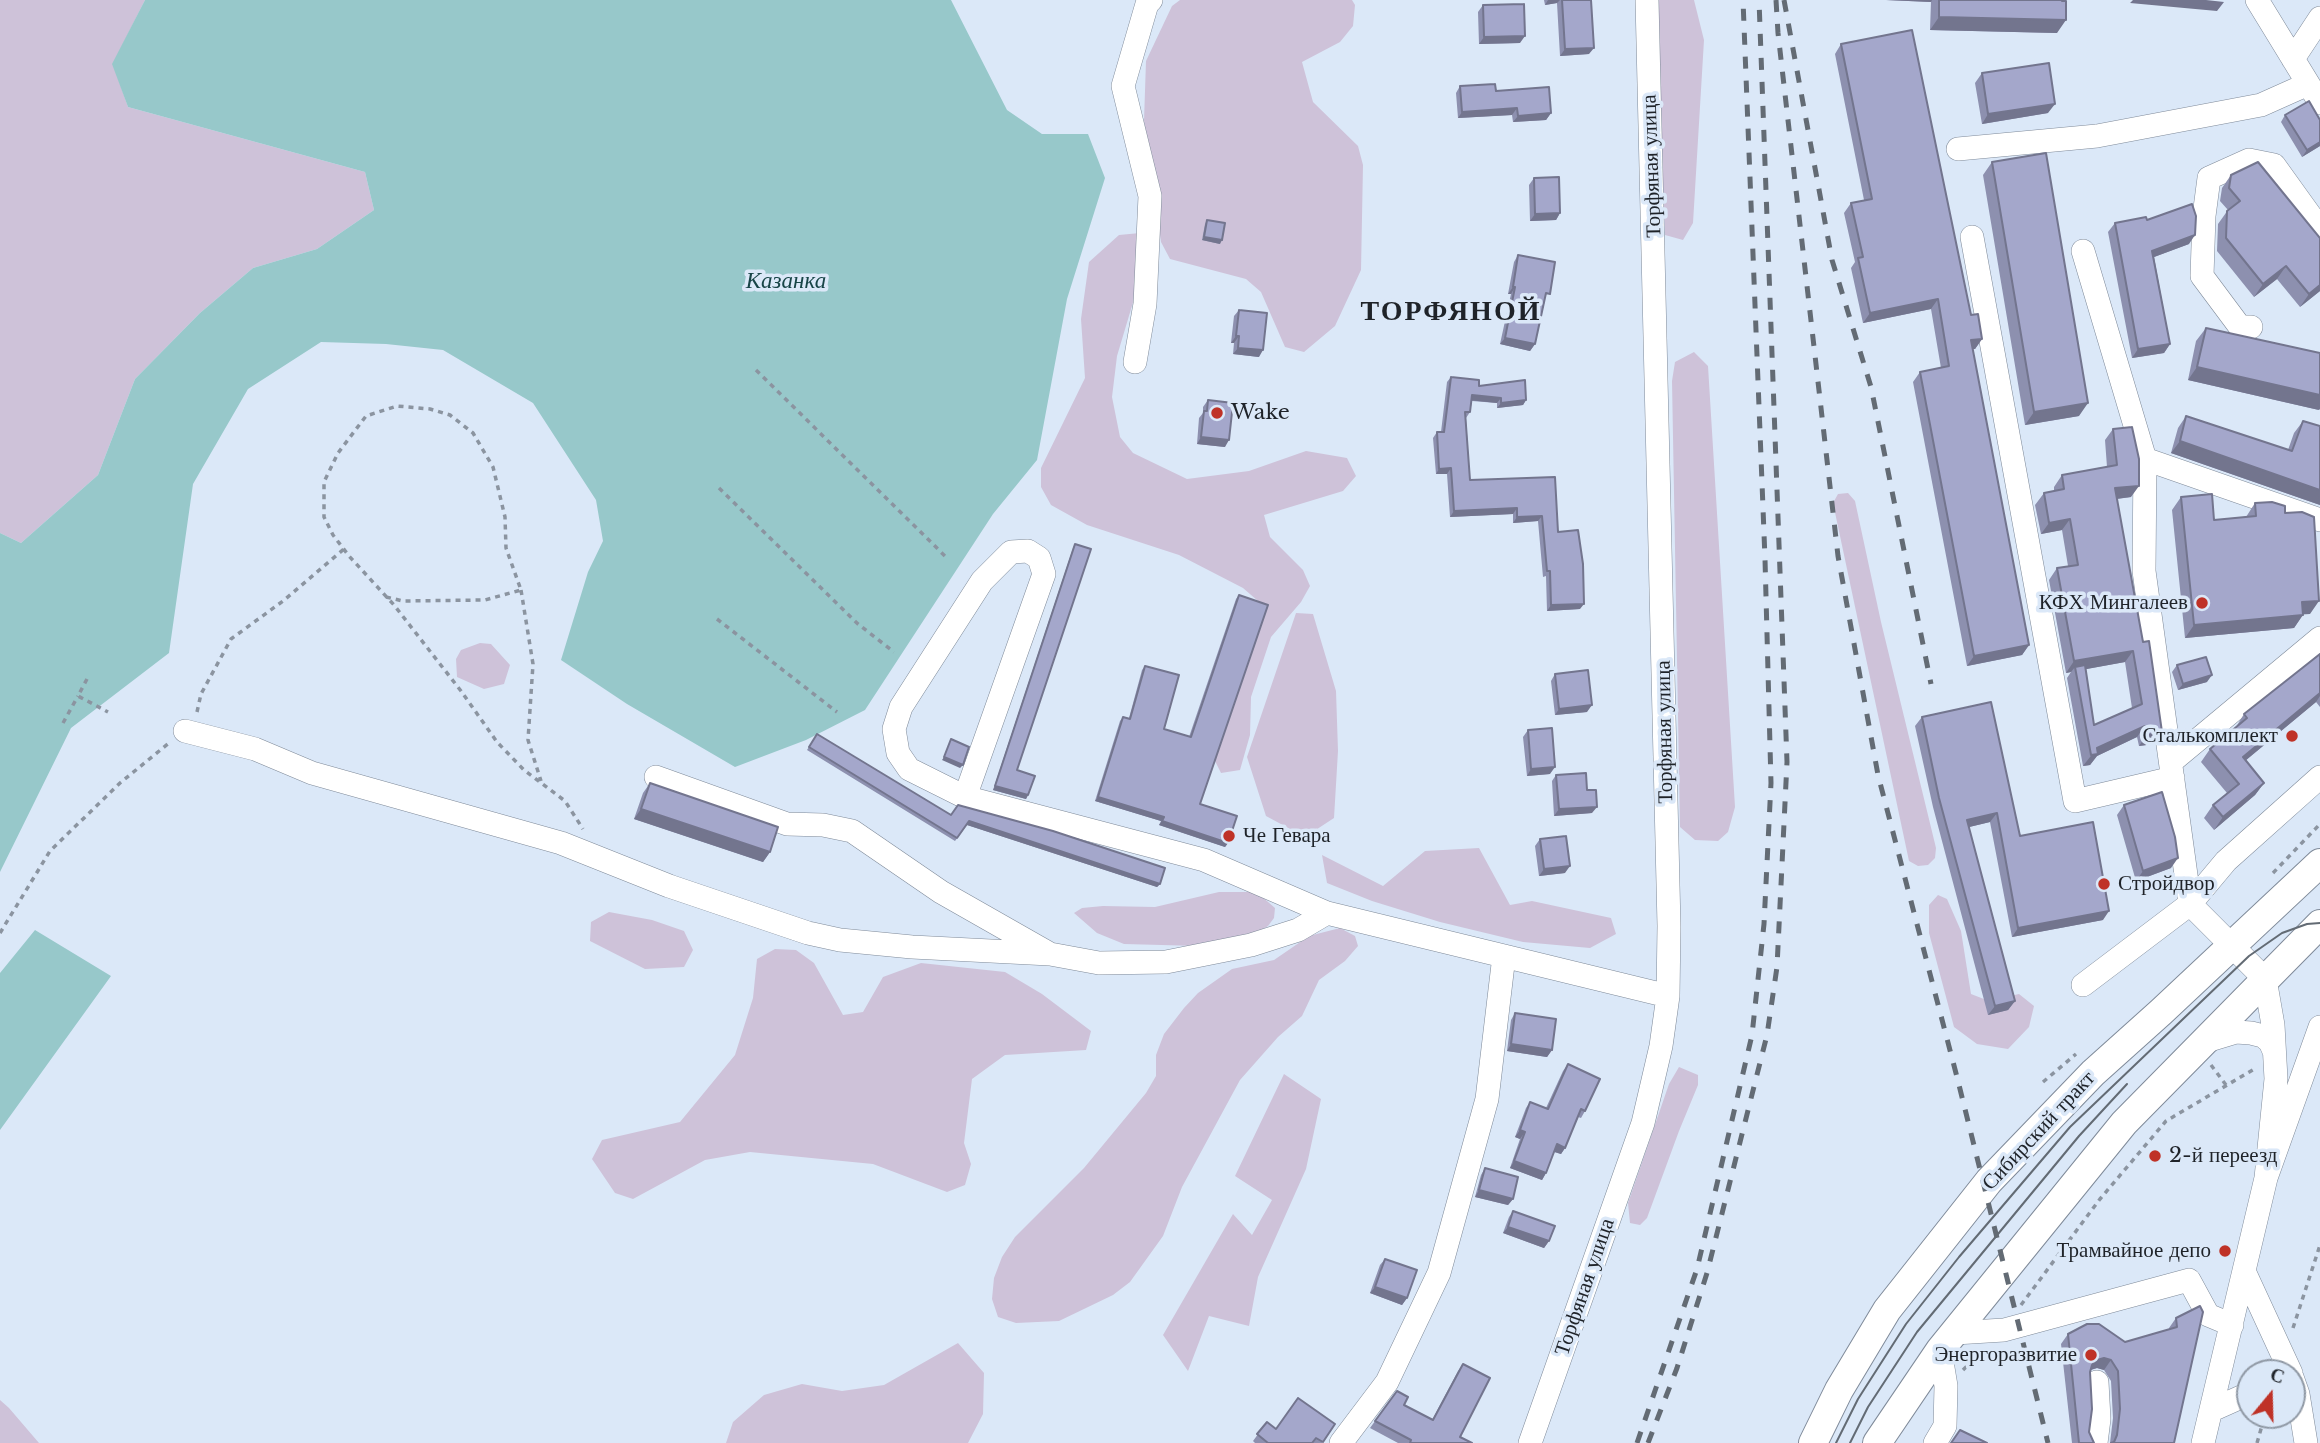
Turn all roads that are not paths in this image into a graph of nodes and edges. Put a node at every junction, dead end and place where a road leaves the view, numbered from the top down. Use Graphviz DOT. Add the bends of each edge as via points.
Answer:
graph roads {
  1 [pos="1151,0"];
  2 [pos="1647,0"];
  3 [pos="2257,0"];
  4 [pos="2320,18"];
  5 [pos="2293,59"];
  6 [pos="2314,94"];
  7 [pos="1958,149"];
  8 [pos="2320,229"];
  9 [pos="1972,237"];
  10 [pos="2084,251"];
  11 [pos="2251,327"];
  12 [pos="1135,362"];
  13 [pos="2145,459"];
  14 [pos="2320,520"];
  15 [pos="2320,638"];
  16 [pos="184,731"];
  17 [pos="2172,770"];
  18 [pos="656,777"];
  19 [pos="2320,777"];
  20 [pos="965,797"];
  21 [pos="2320,863"];
  22 [pos="2190,904"];
  23 [pos="1326,913"];
  24 [pos="2320,925"];
  25 [pos="2230,946"];
  26 [pos="1050,954"];
  27 [pos="1504,956"];
  28 [pos="2265,979"];
  29 [pos="2083,985"];
  30 [pos="1668,996"];
  31 [pos="2320,1027"];
  32 [pos="2206,1053"];
  33 [pos="2274,1054"];
  34 [pos="2266,1178"];
  35 [pos="2244,1272"];
  36 [pos="2232,1325"];
  37 [pos="1947,1342"];
  38 [pos="2282,1359"];
  39 [pos="2097,1382"];
  40 [pos="2236,1399"];
  41 [pos="2212,1410"];
  42 [pos="1341,1443"];
  43 [pos="1530,1443"];
  44 [pos="1813,1443"];
  45 [pos="1877,1443"];
  46 [pos="1935,1443"];
  47 [pos="2096,1443"];
  48 [pos="2203,1443"];
  1 -- 12 [label="street" via="1123,86 1150,196 1145,304"];
  2 -- 30 [label="street, Торфяная улица"];
  3 -- 5 [label="street"];
  4 -- 5 [label="street"];
  5 -- 6 [label="street"];
  6 -- 7 [label="street" via="2097,136"];
  8 -- 11 [label="street" via="2274,165 2249,160 2209,178 2202,276 2240,327"];
  9 -- 17 [label="street" via="2075,801"];
  10 -- 13 [label="street"];
  13 -- 14 [label="street"];
  13 -- 17 [label="street" via="2144,571"];
  15 -- 17 [label="street"];
  16 -- 26 [label="street" via="255,749 312,773 561,842 669,886 808,933 912,947"];
  17 -- 22 [label="street"];
  18 -- 26 [label="street" via="787,824 852,831 941,892"];
  19 -- 22 [label="street" via="2226,861"];
  20 -- 20 [label="street" via="1044,574 1039,558 1028,551 1011,552 982,582 901,707 894,729 898,753 909,769"];
  20 -- 23 [label="street" via="1205,860"];
  21 -- 25 [label="main road, Сибирский тракт"];
  22 -- 25 [label="street"];
  22 -- 29 [label="street"];
  23 -- 26 [label="street" via="1298,930 1251,945 1166,962 1099,963"];
  23 -- 27 [label="street"];
  24 -- 28 [label="main road"];
  25 -- 28 [label="street"];
  25 -- 44 [label="main road, Сибирский тракт" via="2093,1073 1989,1181 1887,1310"];
  27 -- 30 [label="street"];
  27 -- 42 [label="street" via="1487,1099 1439,1273 1387,1382"];
  28 -- 32 [label="main road"];
  28 -- 33 [label="street"];
  30 -- 43 [label="street, Торфяная улица" via="1643,1123"];
  31 -- 34 [label="street"];
  32 -- 33 [label="street" via="2236,1032 2270,1042"];
  32 -- 37 [label="main road" via="2124,1123"];
  33 -- 34 [label="street" via="2275,1093"];
  34 -- 35 [label="street"];
  35 -- 36 [label="street"];
  35 -- 38 [label="street"];
  36 -- 37 [label="street" via="2208,1315 2189,1280"];
  36 -- 41 [label="street"];
  37 -- 45 [label="main road"];
  37 -- 46 [label="street" via="1944,1426"];
  39 -- 47 [label="street"];
  40 -- 41 [label="street"];
  41 -- 48 [label="street"];
}
